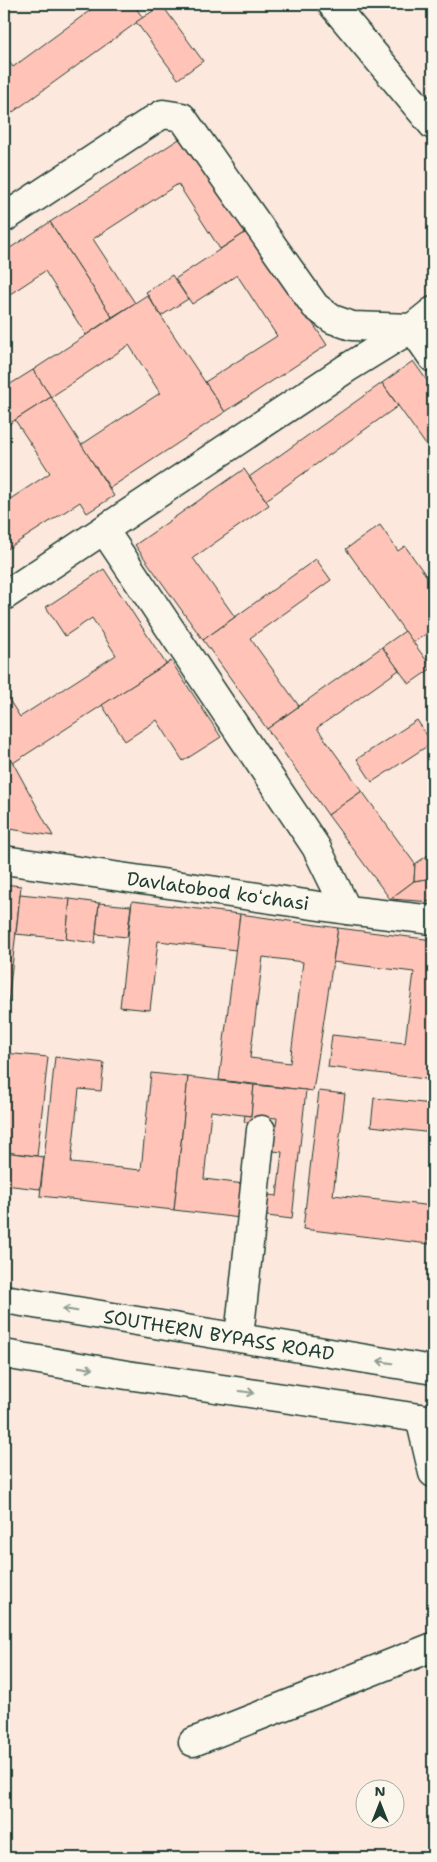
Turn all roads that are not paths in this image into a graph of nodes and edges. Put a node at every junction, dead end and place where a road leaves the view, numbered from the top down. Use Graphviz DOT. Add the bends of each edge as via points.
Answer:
graph roads {
  1 [pos="332,4"];
  2 [pos="433,125"];
  3 [pos="4,218"];
  4 [pos="433,311"];
  5 [pos="412,328"];
  6 [pos="433,358"];
  7 [pos="104,530"];
  8 [pos="4,596"];
  9 [pos="4,860"];
  10 [pos="347,910"];
  11 [pos="433,920"];
  12 [pos="261,1130"];
  13 [pos="4,1299"];
  14 [pos="239,1337"];
  15 [pos="4,1354"];
  16 [pos="433,1370"];
  17 [pos="427,1419"];
  18 [pos="433,1473"];
  19 [pos="433,1647"];
  20 [pos="193,1742"];
  1 -- 2 [label="main road"];
  3 -- 5 [label="main road" via="163,114 182,117 315,306 332,319 352,326"];
  4 -- 5 [label="main road"];
  5 -- 6 [label="main road"];
  5 -- 7 [label="main road"];
  7 -- 8 [label="main road"];
  7 -- 10 [label="main road" via="316,847"];
  9 -- 10 [label="main road, Davlatobod koʻchasi"];
  10 -- 11 [label="main road, Davlatobod koʻchasi"];
  12 -- 14 [label="main road"];
  14 -- 13 [label="main road, SOUTHERN BYPASS ROAD, one-way"];
  16 -- 14 [label="main road, SOUTHERN BYPASS ROAD, one-way"];
  15 -- 17 [label="main road, one-way"];
  17 -- 18 [label="main road"];
  19 -- 20 [label="main road"];
}
